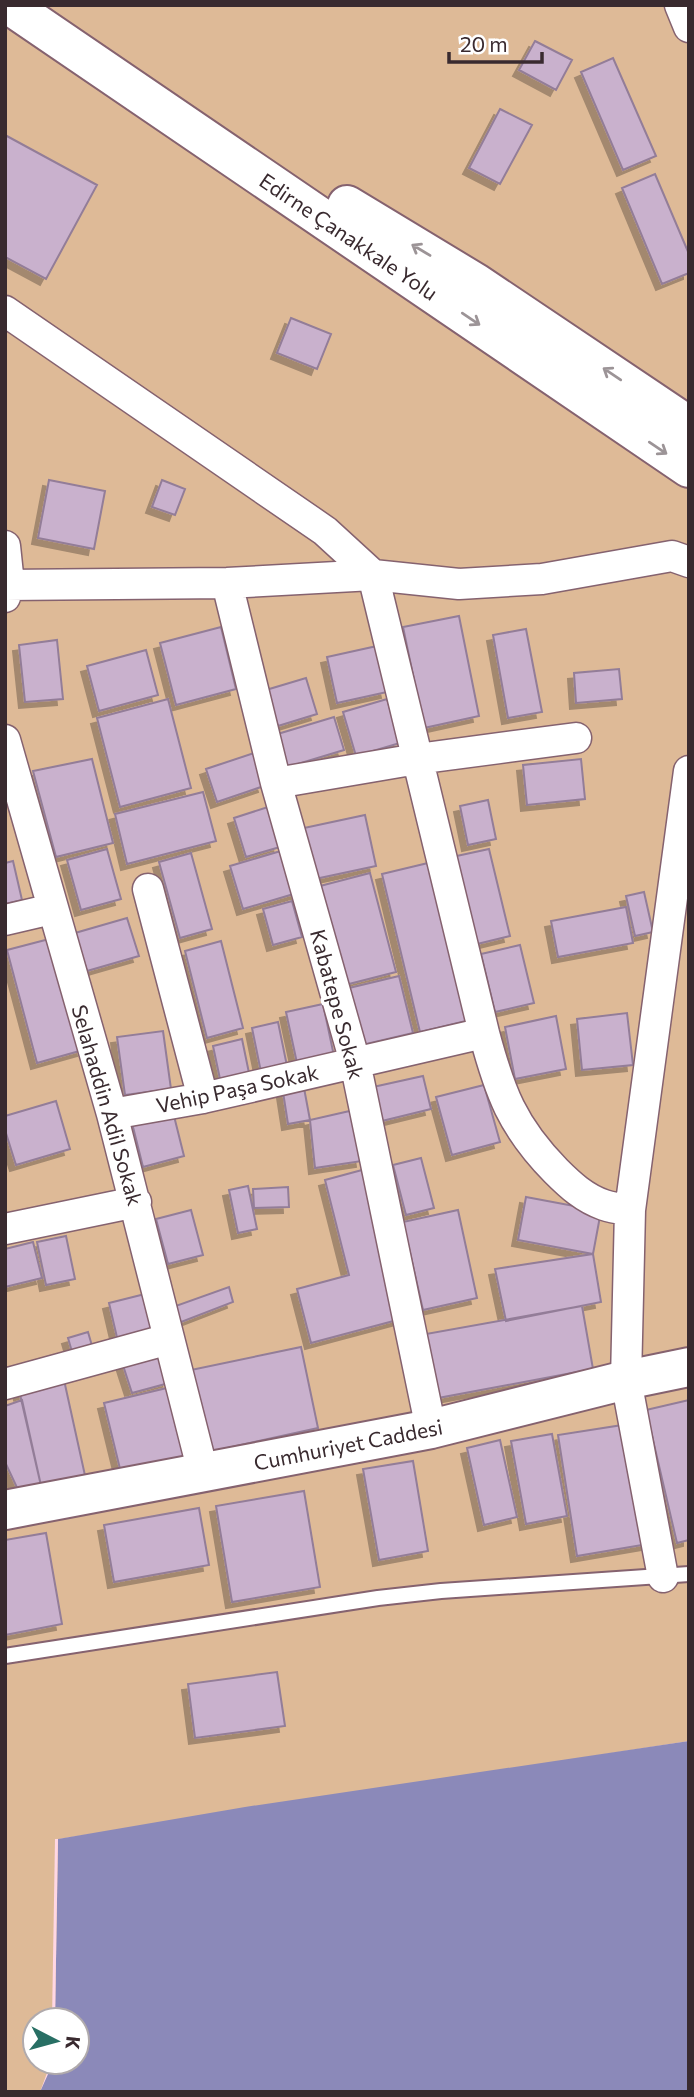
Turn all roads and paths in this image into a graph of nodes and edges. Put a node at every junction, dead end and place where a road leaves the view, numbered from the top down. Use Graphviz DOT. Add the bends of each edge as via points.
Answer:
graph roads {
  1 [pos="9,5"];
  2 [pos="16,5"];
  3 [pos="680,5"];
  4 [pos="689,27"];
  5 [pos="5,311"];
  6 [pos="689,426"];
  7 [pos="689,468"];
  8 [pos="5,546"];
  9 [pos="689,562"];
  10 [pos="373,575"];
  11 [pos="227,583"];
  12 [pos="7,589"];
  13 [pos="576,738"];
  14 [pos="5,740"];
  15 [pos="417,759"];
  16 [pos="689,771"];
  17 [pos="276,783"];
  18 [pos="148,888"];
  19 [pos="52,909"];
  20 [pos="5,920"];
  21 [pos="484,1034"];
  22 [pos="355,1062"];
  23 [pos="203,1098"];
  24 [pos="112,1114"];
  25 [pos="136,1202"];
  26 [pos="630,1210"];
  27 [pos="5,1229"];
  28 [pos="169,1339"];
  29 [pos="689,1367"];
  30 [pos="626,1380"];
  31 [pos="5,1384"];
  32 [pos="431,1429"];
  33 [pos="203,1472"];
  34 [pos="5,1510"];
  35 [pos="676,1576"];
  36 [pos="5,1656"];
  1 -- 7 [label="main road, Edirne Çanakkale Yolu, one-way"];
  6 -- 2 [label="main road, Edirne Çanakkale Yolu, one-way" via="476,283"];
  3 -- 4 [label="street"];
  5 -- 10 [label="street" via="325,531"];
  8 -- 12 [label="street"];
  9 -- 10 [label="street" via="672,556 542,579 459,584"];
  10 -- 11 [label="street"];
  10 -- 15 [label="street"];
  11 -- 12 [label="street"];
  11 -- 17 [label="street, Kabatepe Sokak"];
  13 -- 15 [label="street"];
  14 -- 19 [label="street, Selahaddin Adil Sokak"];
  15 -- 17 [label="street"];
  15 -- 21 [label="street"];
  16 -- 26 [label="street"];
  17 -- 22 [label="street, Kabatepe Sokak"];
  18 -- 23 [label="street"];
  19 -- 20 [label="street"];
  19 -- 24 [label="street, Selahaddin Adil Sokak"];
  21 -- 22 [label="street, Vehip Paşa Sokak"];
  21 -- 26 [label="street" via="501,1090 516,1124 532,1145 574,1189 604,1205"];
  22 -- 23 [label="street, Vehip Paşa Sokak"];
  22 -- 32 [label="street, Kabatepe Sokak"];
  23 -- 24 [label="street, Vehip Paşa Sokak"];
  24 -- 25 [label="street, Selahaddin Adil Sokak"];
  25 -- 27 [label="street"];
  25 -- 28 [label="street, Selahaddin Adil Sokak"];
  26 -- 30 [label="street"];
  28 -- 31 [label="street"];
  28 -- 33 [label="street, Selahaddin Adil Sokak"];
  29 -- 30 [label="main road, Cumhuriyet Caddesi"];
  30 -- 32 [label="main road, Cumhuriyet Caddesi"];
  30 -- 35 [label="street"];
  32 -- 33 [label="main road, Cumhuriyet Caddesi"];
  33 -- 34 [label="main road, Cumhuriyet Caddesi"];
  35 -- 36 [label="lane" via="378,1598"];
}
